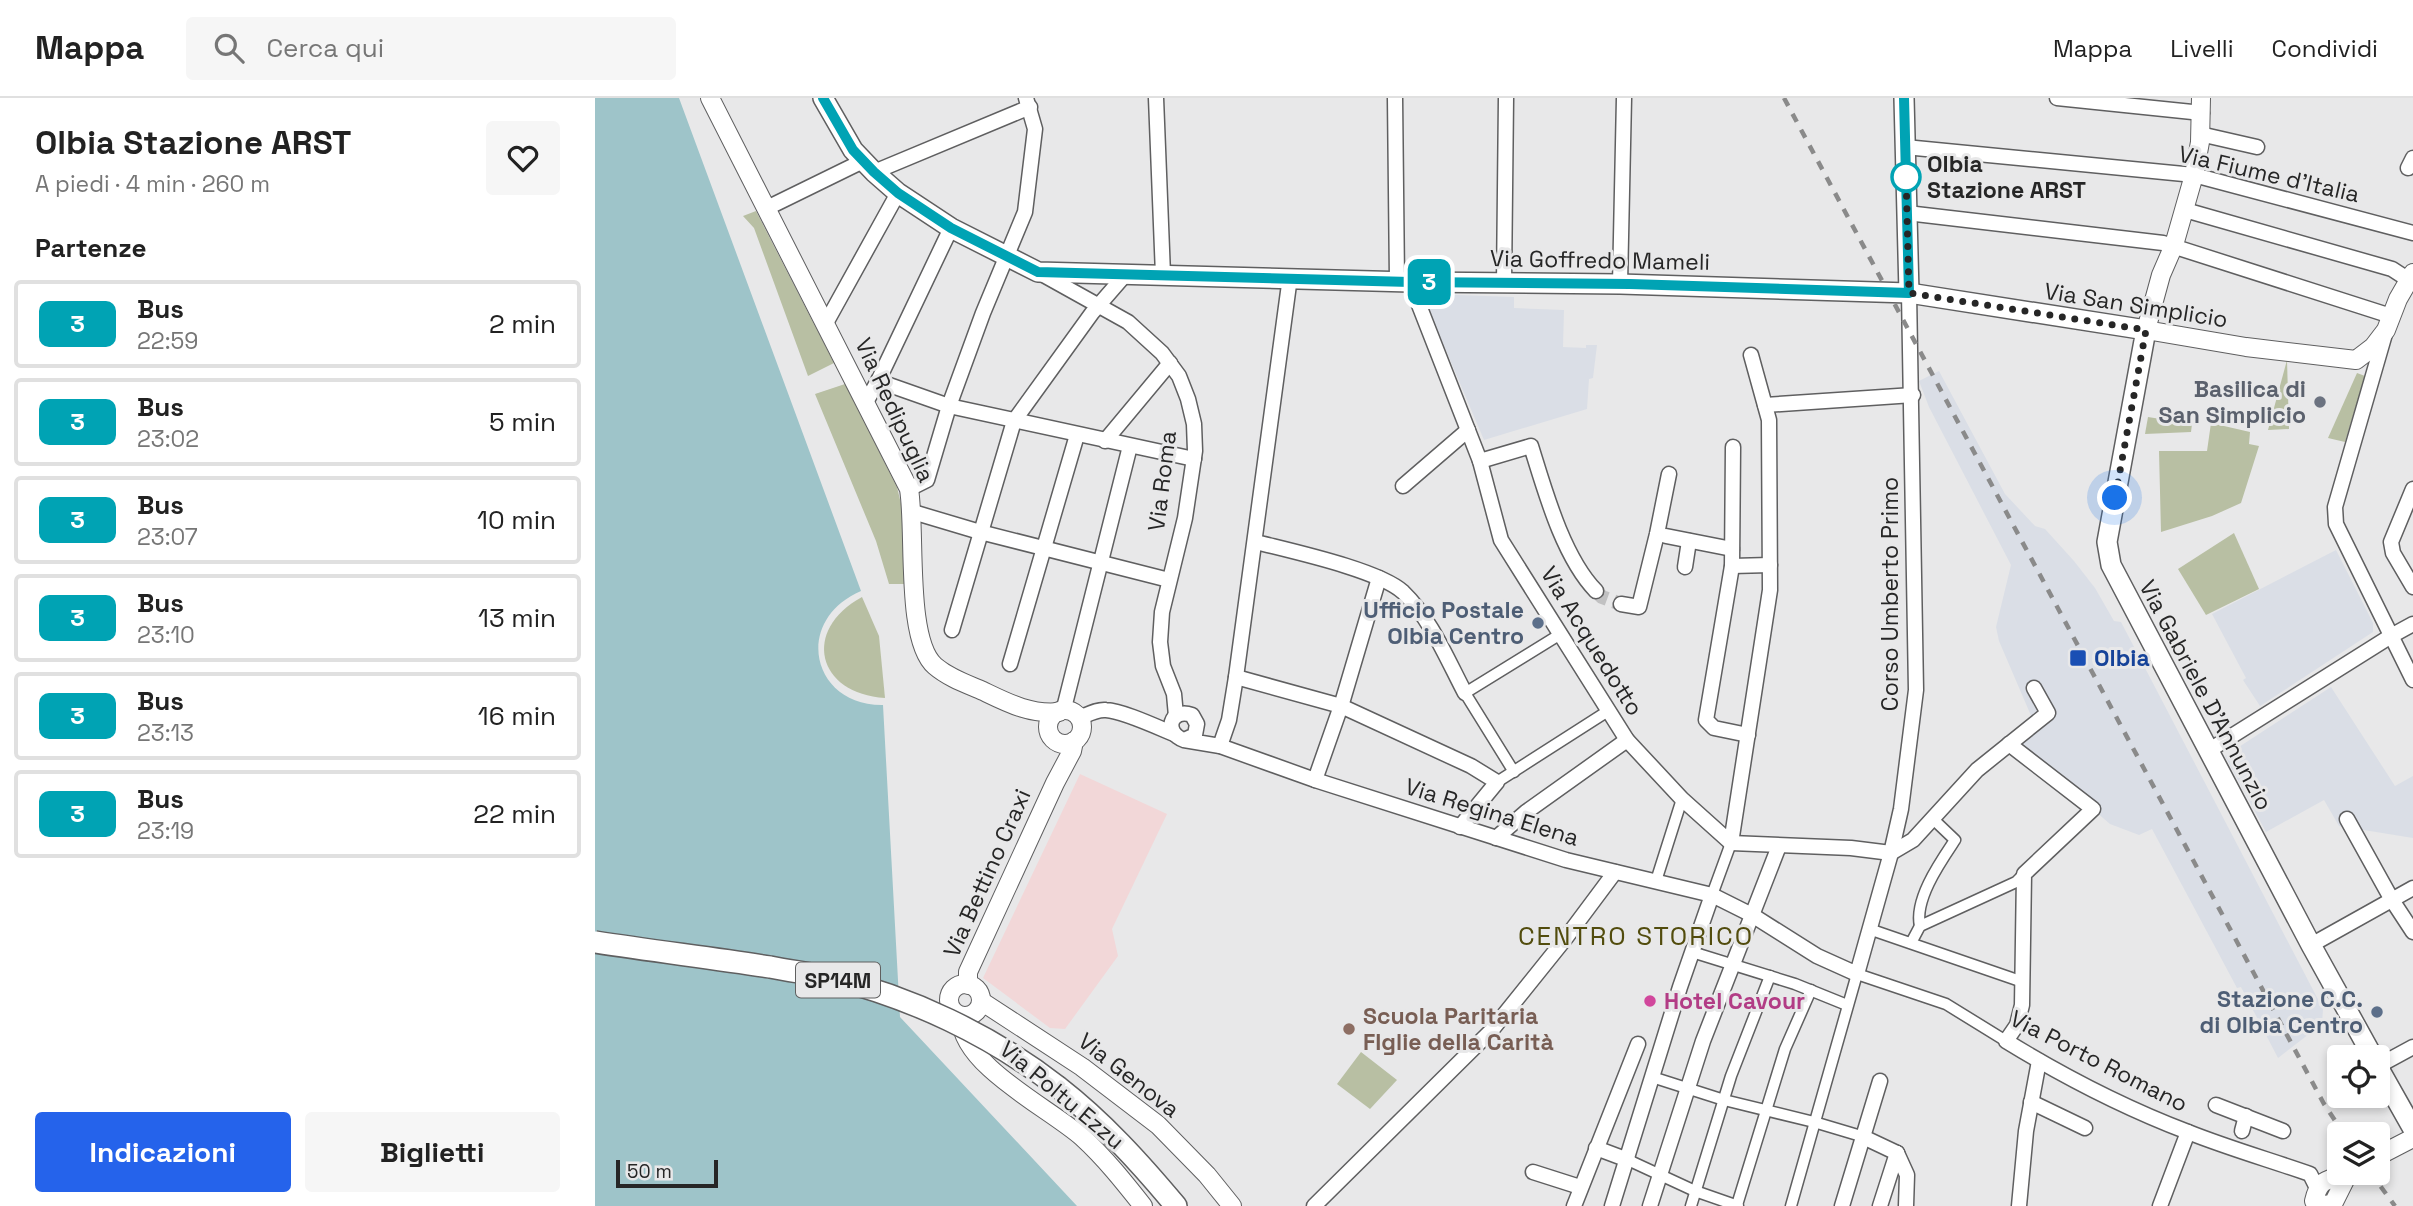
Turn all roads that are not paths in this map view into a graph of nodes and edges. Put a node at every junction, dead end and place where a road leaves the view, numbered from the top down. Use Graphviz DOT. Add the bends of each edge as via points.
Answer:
graph roads {
  1 [pos="711,98"];
  2 [pos="823,98"];
  3 [pos="1156,98"];
  4 [pos="1395,98"];
  5 [pos="1506,98"];
  6 [pos="1624,98"];
  7 [pos="1904,98"];
  8 [pos="2057,98"];
  9 [pos="1028,103"];
  10 [pos="2201,106"];
  11 [pos="2200,134"];
  12 [pos="1905,147"];
  13 [pos="2257,147"];
  14 [pos="868,167"];
  15 [pos="2194,175"];
  16 [pos="898,193"];
  17 [pos="767,208"];
  18 [pos="2185,210"];
  19 [pos="1907,213"];
  20 [pos="951,228"];
  21 [pos="2413,233"];
  22 [pos="2174,245"];
  23 [pos="1007,257"];
  24 [pos="1038,272"];
  25 [pos="1125,275"];
  26 [pos="1163,275"];
  27 [pos="2411,276"];
  28 [pos="1290,277"];
  29 [pos="1404,281"];
  30 [pos="1504,283"];
  31 [pos="1620,284"];
  32 [pos="1909,293"];
  33 [pos="1099,305"];
  34 [pos="826,323"];
  35 [pos="2389,323"];
  36 [pos="2146,330"];
  37 [pos="1751,355"];
  38 [pos="2356,360"];
  39 [pos="1170,363"];
  40 [pos="2375,375"];
  41 [pos="878,381"];
  42 [pos="1913,395"];
  43 [pos="866,402"];
  44 [pos="1765,405"];
  45 [pos="950,406"];
  46 [pos="1014,421"];
  47 [pos="1468,430"];
  48 [pos="1077,435"];
  49 [pos="1105,442"];
  50 [pos="1130,446"];
  51 [pos="1733,447"];
  52 [pos="1194,459"];
  53 [pos="1480,461"];
  54 [pos="1669,474"];
  55 [pos="1403,486"];
  56 [pos="909,489"];
  57 [pos="2413,489"];
  58 [pos="913,512"];
  59 [pos="980,532"];
  60 [pos="1662,535"];
  61 [pos="1689,541"];
  62 [pos="1256,542"];
  63 [pos="1044,548"];
  64 [pos="1732,549"];
  65 [pos="1099,562"];
  66 [pos="1770,565"];
  67 [pos="1732,566"];
  68 [pos="1685,567"];
  69 [pos="1379,578"];
  70 [pos="1169,580"];
  71 [pos="2413,587"];
  72 [pos="1596,591"];
  73 [pos="1621,604"];
  74 [pos="2413,624"];
  75 [pos="952,630"];
  76 [pos="1559,635"];
  77 [pos="2391,636"];
  78 [pos="1010,664"];
  79 [pos="1236,677"];
  80 [pos="2413,680"];
  81 [pos="2034,688"];
  82 [pos="1465,693"];
  83 [pos="1341,706"];
  84 [pos="1026,710"];
  85 [pos="1060,711"];
  86 [pos="1608,711"];
  87 [pos="1079,718"];
  88 [pos="1198,724"];
  89 [pos="1176,727"];
  90 [pos="1748,735"];
  91 [pos="1052,736"];
  92 [pos="1627,740"];
  93 [pos="1074,741"];
  94 [pos="2009,744"];
  95 [pos="1220,746"];
  96 [pos="2208,751"];
  97 [pos="1514,772"];
  98 [pos="1315,780"];
  99 [pos="1497,782"];
  100 [pos="1055,783"];
  101 [pos="1682,799"];
  102 [pos="1933,819"];
  103 [pos="2347,819"];
  104 [pos="1460,827"];
  105 [pos="1496,838"];
  106 [pos="1731,843"];
  107 [pos="1779,846"];
  108 [pos="1891,853"];
  109 [pos="1615,872"];
  110 [pos="2024,874"];
  111 [pos="1656,881"];
  112 [pos="2413,888"];
  113 [pos="1712,895"];
  114 [pos="2392,900"];
  115 [pos="1752,915"];
  116 [pos="1920,926"];
  117 [pos="1870,929"];
  118 [pos="2413,932"];
  119 [pos="595,942"];
  120 [pos="1910,943"];
  121 [pos="2311,945"];
  122 [pos="1692,952"];
  123 [pos="1734,964"];
  124 [pos="1857,974"];
  125 [pos="1770,976"];
  126 [pos="2023,982"];
  127 [pos="968,985"];
  128 [pos="1811,990"];
  129 [pos="981,1001"];
  130 [pos="1847,1005"];
  131 [pos="961,1016"];
  132 [pos="2006,1041"];
  133 [pos="1638,1044"];
  134 [pos="2366,1045"];
  135 [pos="2413,1047"];
  136 [pos="2390,1059"];
  137 [pos="2039,1061"];
  138 [pos="1630,1068"];
  139 [pos="1652,1077"];
  140 [pos="1880,1082"];
  141 [pos="2390,1088"];
  142 [pos="1688,1089"];
  143 [pos="1724,1100"];
  144 [pos="2031,1102"];
  145 [pos="2216,1105"];
  146 [pos="1767,1110"];
  147 [pos="1814,1122"];
  148 [pos="2085,1128"];
  149 [pos="2413,1129"];
  150 [pos="2283,1130"];
  151 [pos="2188,1132"];
  152 [pos="2240,1134"];
  153 [pos="1861,1136"];
  154 [pos="2413,1138"];
  155 [pos="1596,1148"];
  156 [pos="2390,1150"];
  157 [pos="1897,1153"];
  158 [pos="1628,1160"];
  159 [pos="1533,1172"];
  160 [pos="1661,1175"];
  161 [pos="2327,1182"];
  162 [pos="2340,1185"];
  163 [pos="1580,1187"];
  164 [pos="1695,1191"];
  165 [pos="2314,1198"];
  166 [pos="2332,1205"];
  167 [pos="1143,1206"];
  168 [pos="1176,1206"];
  169 [pos="1232,1206"];
  170 [pos="1314,1206"];
  171 [pos="1574,1206"];
  172 [pos="1612,1206"];
  173 [pos="1650,1206"];
  174 [pos="1691,1206"];
  175 [pos="1737,1206"];
  176 [pos="1791,1206"];
  177 [pos="1842,1206"];
  178 [pos="1880,1206"];
  179 [pos="1906,1206"];
  180 [pos="2019,1206"];
  181 [pos="2160,1206"];
  1 -- 17 [label="street, Via Redipuglia"];
  2 -- 14 [label="main road, Via Roma"];
  3 -- 26 [label="street"];
  4 -- 29 [label="street, Via Acquedotto"];
  5 -- 30 [label="street"];
  6 -- 31 [label="street"];
  7 -- 12 [label="main road"];
  8 -- 10 [label="street"];
  9 -- 14 [label="street"];
  9 -- 23 [label="street" via="1035,129 1025,212"];
  10 -- 11 [label="street"];
  11 -- 13 [label="street"];
  11 -- 15 [label="street"];
  12 -- 15 [label="street, Via Fiume d'Italia"];
  12 -- 19 [label="main road"];
  14 -- 16 [label="main road, Via Roma"];
  14 -- 17 [label="street"];
  15 -- 18 [label="street"];
  15 -- 21 [label="street, Via Fiume d'Italia"];
  16 -- 20 [label="main road, Via Roma"];
  16 -- 34 [label="street"];
  17 -- 34 [label="street, Via Redipuglia"];
  18 -- 22 [label="street"];
  18 -- 27 [label="street"];
  19 -- 22 [label="street"];
  19 -- 32 [label="main road"];
  20 -- 23 [label="main road, Via Roma"];
  20 -- 41 [label="street"];
  22 -- 35 [label="street"];
  22 -- 36 [label="street"];
  23 -- 24 [label="main road, Via Roma"];
  23 -- 45 [label="street"];
  24 -- 25 [label="main road, Via Goffredo Mameli"];
  24 -- 33 [label="street, Via Roma"];
  25 -- 26 [label="main road, Via Goffredo Mameli"];
  25 -- 33 [label="street"];
  26 -- 28 [label="main road, Via Goffredo Mameli"];
  27 -- 35 [label="street"];
  28 -- 29 [label="main road, Via Goffredo Mameli"];
  28 -- 62 [label="street"];
  29 -- 30 [label="main road, Via Goffredo Mameli"];
  29 -- 47 [label="street, Via Acquedotto"];
  30 -- 31 [label="main road, Via Goffredo Mameli"];
  31 -- 32 [label="main road, Via Goffredo Mameli"];
  32 -- 36 [label="main road, Via San Simplicio"];
  32 -- 42 [label="street, Corso Umberto Primo"];
  33 -- 39 [label="street, Via Roma" via="1128,322"];
  33 -- 46 [label="street"];
  34 -- 43 [label="street, Via Redipuglia"];
  35 -- 38 [label="street" via="2374,347"];
  35 -- 40 [label="street"];
  36 -- 38 [label="street, Via San Simplicio"];
  36 -- 96 [label="main road, Via Gabriele D'Annunzio" via="2107,553"];
  37 -- 44 [label="street"];
  38 -- 40 [label="street"];
  39 -- 49 [label="street"];
  39 -- 52 [label="street, Via Roma" via="1179,376 1194,424"];
  40 -- 77 [label="street" via="2335,506 2336,524"];
  41 -- 43 [label="street"];
  41 -- 45 [label="street"];
  42 -- 44 [label="street"];
  42 -- 108 [label="street, Corso Umberto Primo" via="1916,690"];
  43 -- 56 [label="street, Via Redipuglia"];
  44 -- 66 [label="street" via="1769,420"];
  45 -- 46 [label="street"];
  45 -- 56 [label="street" via="927,480"];
  46 -- 48 [label="street"];
  46 -- 59 [label="street"];
  47 -- 53 [label="street, Via Acquedotto"];
  47 -- 55 [label="street"];
  48 -- 49 [label="street"];
  48 -- 63 [label="street"];
  49 -- 50 [label="street"];
  50 -- 52 [label="street"];
  50 -- 65 [label="street"];
  51 -- 64 [label="street"];
  52 -- 70 [label="street, Via Roma"];
  53 -- 72 [label="street" via="1531,446 1554,518 1585,580"];
  53 -- 76 [label="street, Via Acquedotto" via="1501,540"];
  54 -- 60 [label="street"];
  56 -- 58 [label="street, Via Redipuglia"];
  57 -- 71 [label="street" via="2391,542"];
  58 -- 59 [label="street"];
  58 -- 84 [label="street, Via Redipuglia" via="918,630 924,652 948,675"];
  59 -- 63 [label="street"];
  59 -- 75 [label="street"];
  60 -- 61 [label="street"];
  60 -- 73 [label="street" via="1639,607"];
  61 -- 64 [label="street"];
  61 -- 68 [label="street"];
  62 -- 69 [label="street"];
  62 -- 79 [label="street"];
  63 -- 65 [label="street"];
  63 -- 78 [label="street"];
  64 -- 67 [label="street"];
  65 -- 70 [label="street"];
  65 -- 85 [label="street"];
  66 -- 67 [label="street"];
  66 -- 90 [label="street"];
  67 -- 90 [label="street" via="1706,720 1714,728"];
  69 -- 82 [label="street" via="1417,606"];
  69 -- 83 [label="street"];
  70 -- 89 [label="street, Via Roma" via="1160,642 1174,694"];
  74 -- 77 [label="street"];
  76 -- 82 [label="street"];
  76 -- 86 [label="street, Via Acquedotto"];
  77 -- 80 [label="street"];
  77 -- 96 [label="street"];
  79 -- 83 [label="street"];
  79 -- 95 [label="street"];
  81 -- 94 [label="street" via="2048,713"];
  82 -- 97 [label="street"];
  83 -- 98 [label="street"];
  83 -- 99 [label="street"];
  84 -- 85 [label="street, Via Redipuglia" via="1041,714"];
  84 -- 91 [label="street, Via Redipuglia"];
  85 -- 87 [label="street"];
  85 -- 91 [label="street" via="1050,721"];
  86 -- 92 [label="street, Via Acquedotto"];
  86 -- 97 [label="street"];
  87 -- 89 [label="street, Via Regina Elena" via="1106,710 1157,726"];
  87 -- 93 [label="street" via="1082,729"];
  88 -- 89 [label="street" via="1195,735"];
  88 -- 89 [label="street" via="1188,713"];
  88 -- 95 [label="street, Via Regina Elena"];
  89 -- 95 [label="street, Via Regina Elena"];
  90 -- 106 [label="street"];
  91 -- 93 [label="street" via="1062,743"];
  91 -- 100 [label="street, Via Bettino Craxi"];
  92 -- 101 [label="street, Via Acquedotto"];
  92 -- 105 [label="street"];
  93 -- 100 [label="street, Via Bettino Craxi"];
  94 -- 102 [label="street" via="1977,770"];
  94 -- 110 [label="street" via="2092,809"];
  95 -- 98 [label="street, Via Regina Elena"];
  96 -- 121 [label="main road, Via Gabriele D'Annunzio"];
  97 -- 99 [label="street"];
  98 -- 104 [label="street, Via Regina Elena"];
  99 -- 104 [label="street"];
  100 -- 127 [label="street, Via Bettino Craxi" via="968,972"];
  101 -- 106 [label="street, Via Acquedotto"];
  101 -- 111 [label="street"];
  102 -- 108 [label="street" via="1913,840"];
  102 -- 116 [label="street" via="1955,839 1931,877 1918,918"];
  103 -- 114 [label="street"];
  104 -- 105 [label="street, Via Regina Elena"];
  105 -- 109 [label="street, Via Regina Elena"];
  106 -- 107 [label="street"];
  106 -- 113 [label="street"];
  107 -- 108 [label="street"];
  107 -- 115 [label="street"];
  108 -- 117 [label="street, Corso Umberto Primo"];
  109 -- 111 [label="street, Via Regina Elena"];
  109 -- 170 [label="street" via="1491,1031"];
  110 -- 116 [label="street" via="2016,882"];
  110 -- 126 [label="street"];
  111 -- 113 [label="street, Via Regina Elena"];
  112 -- 114 [label="street"];
  113 -- 115 [label="street, Via Regina Elena"];
  113 -- 122 [label="street"];
  114 -- 118 [label="street"];
  114 -- 121 [label="street"];
  115 -- 123 [label="street"];
  115 -- 124 [label="street, Via Regina Elena" via="1817,956"];
  116 -- 120 [label="street"];
  117 -- 120 [label="street"];
  117 -- 124 [label="street, Corso Umberto Primo"];
  119 -- 168 [label="main road, SP14M, bridge" via="827,977 935,1013 1037,1070 1082,1106"];
  120 -- 126 [label="street"];
  121 -- 134 [label="main road, Via Gabriele D'Annunzio"];
  122 -- 123 [label="street"];
  122 -- 139 [label="street"];
  123 -- 125 [label="street"];
  123 -- 142 [label="street"];
  124 -- 130 [label="street"];
  124 -- 132 [label="street, Via Porto Romano" via="1946,1004"];
  125 -- 128 [label="street"];
  125 -- 143 [label="street"];
  126 -- 132 [label="street" via="2017,1025"];
  127 -- 129 [label="street" via="978,991"];
  127 -- 131 [label="street" via="955,987 949,995 949,1005"];
  128 -- 130 [label="street"];
  128 -- 146 [label="street" via="1785,1049"];
  129 -- 131 [label="street" via="972,1015"];
  129 -- 169 [label="street, Via Genova" via="1072,1060 1158,1125"];
  130 -- 147 [label="street"];
  131 -- 167 [label="street, Via Poltu Ezzu" via="962,1032 976,1055 1080,1135"];
  132 -- 137 [label="street, Via Porto Romano"];
  133 -- 138 [label="street"];
  135 -- 136 [label="street"];
  137 -- 144 [label="street"];
  137 -- 151 [label="street, Via Porto Romano"];
  138 -- 139 [label="street"];
  138 -- 155 [label="street"];
  139 -- 142 [label="street"];
  139 -- 158 [label="street"];
  140 -- 153 [label="street"];
  141 -- 149 [label="main road"];
  142 -- 143 [label="street"];
  142 -- 160 [label="street"];
  143 -- 146 [label="street"];
  143 -- 164 [label="street"];
  144 -- 148 [label="street"];
  144 -- 180 [label="street"];
  145 -- 152 [label="street"];
  146 -- 147 [label="street"];
  146 -- 175 [label="street"];
  147 -- 153 [label="street"];
  147 -- 176 [label="street"];
  150 -- 152 [label="street"];
  151 -- 152 [label="street, Via Porto Romano"];
  151 -- 181 [label="street"];
  152 -- 165 [label="street, Via Porto Romano" via="2311,1174"];
  153 -- 157 [label="street"];
  153 -- 177 [label="street"];
  154 -- 156 [label="street"];
  155 -- 158 [label="street"];
  155 -- 163 [label="street"];
  157 -- 178 [label="street"];
  157 -- 179 [label="street" via="1907,1175"];
  158 -- 160 [label="street"];
  158 -- 172 [label="street"];
  159 -- 163 [label="street"];
  160 -- 164 [label="street"];
  160 -- 173 [label="street"];
  161 -- 165 [label="street"];
  162 -- 166 [label="street"];
  163 -- 171 [label="street"];
  164 -- 174 [label="street"];
  164 -- 175 [label="street"];
  165 -- 166 [label="street"];
}
